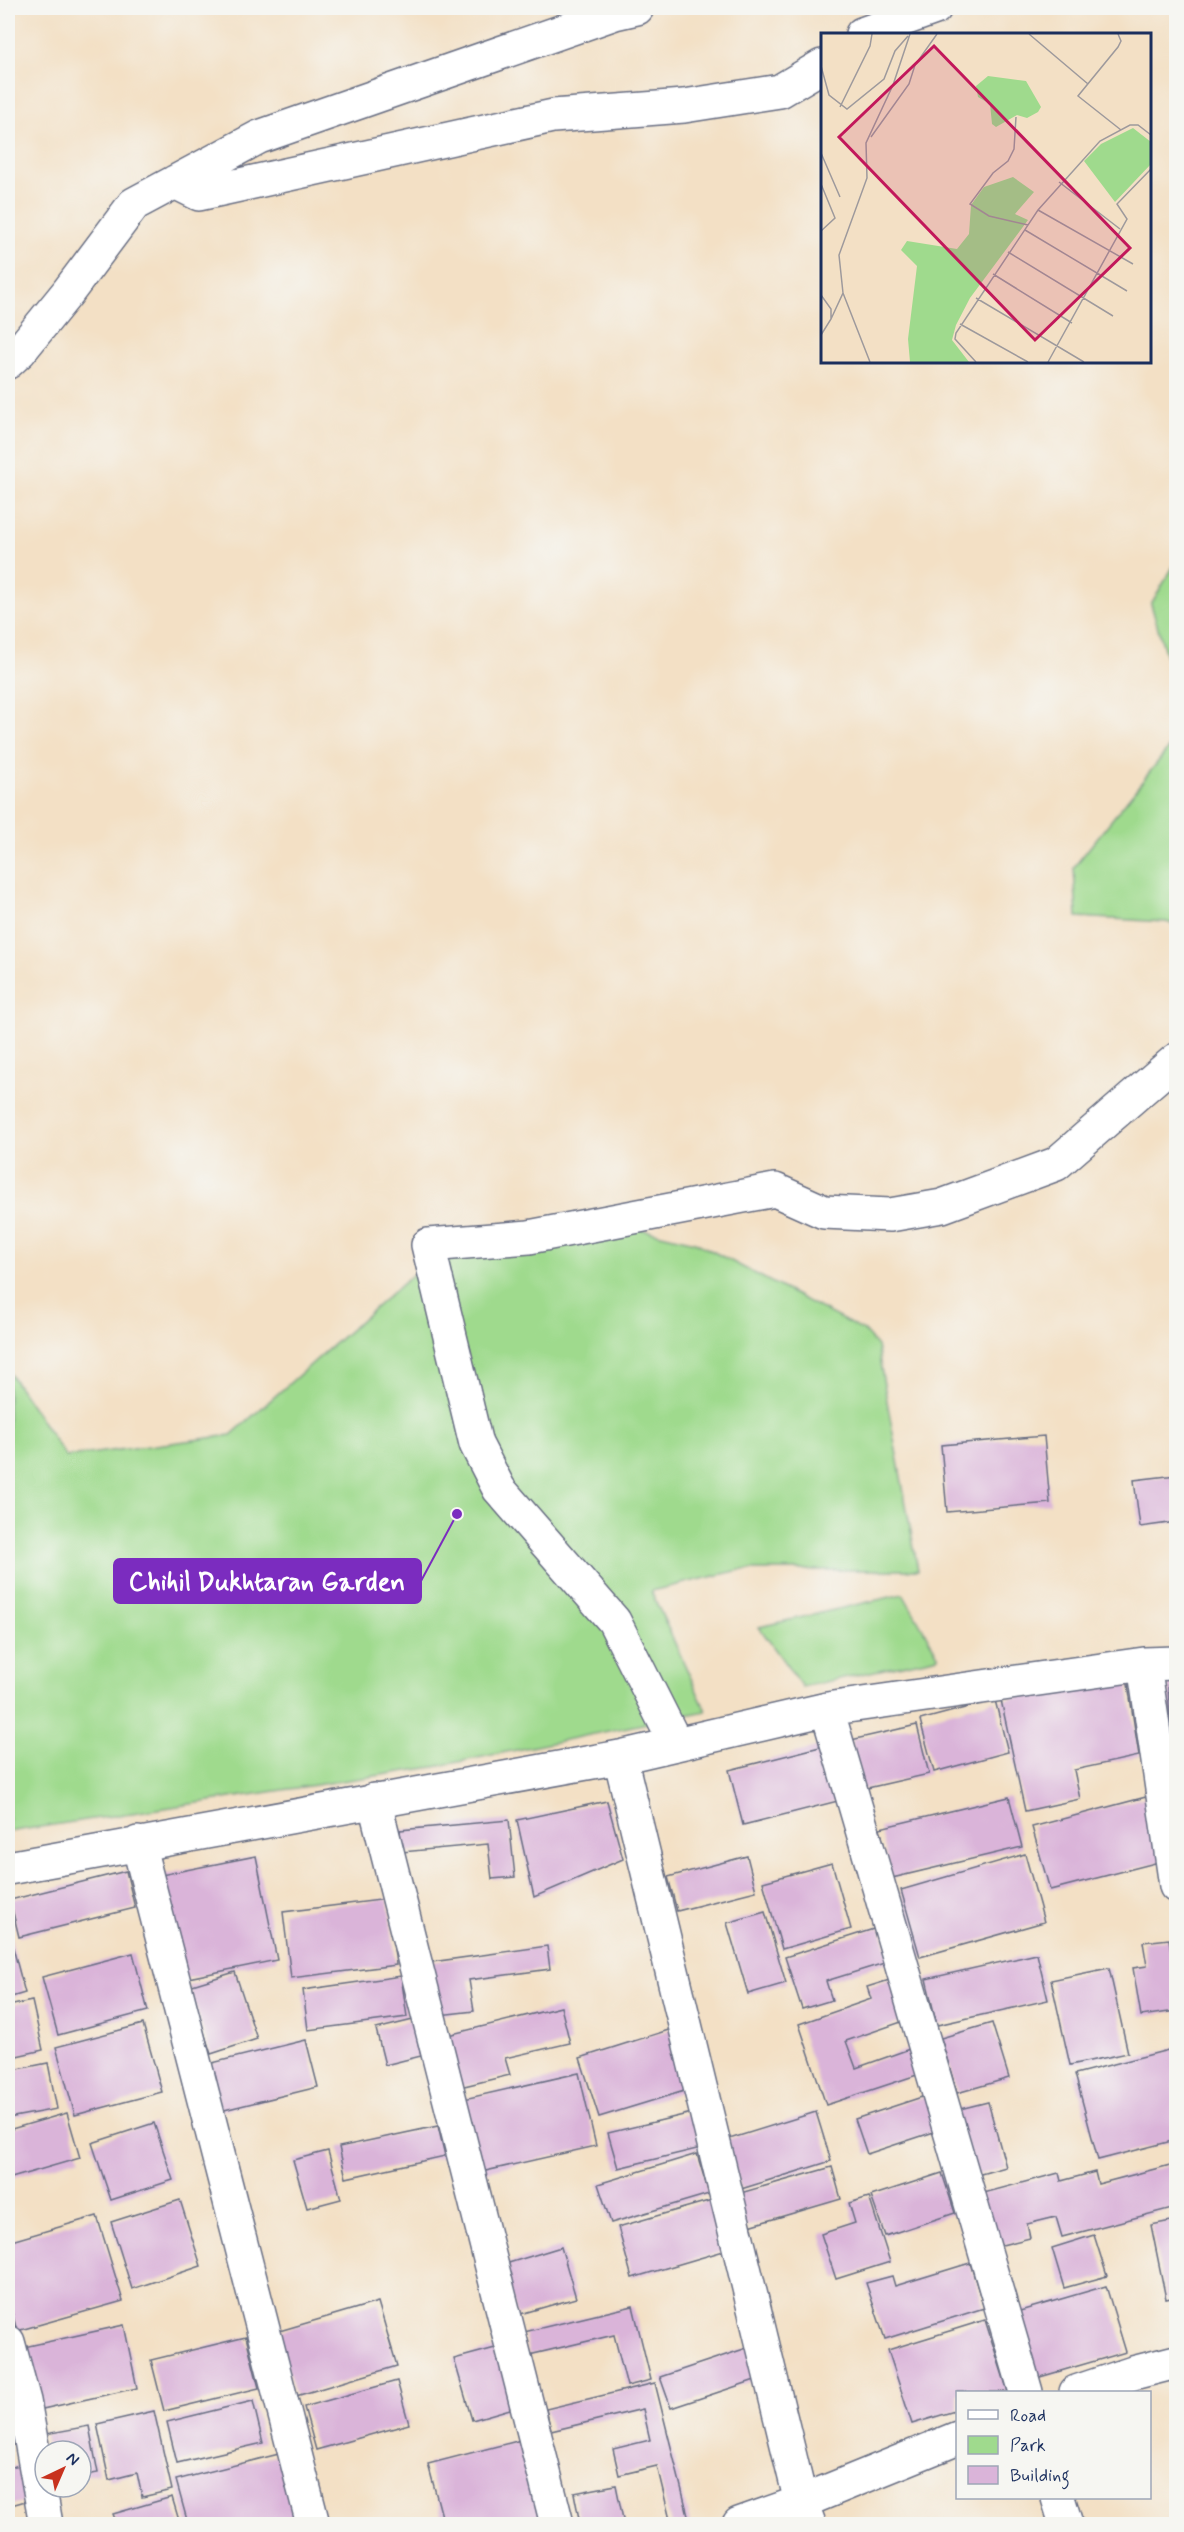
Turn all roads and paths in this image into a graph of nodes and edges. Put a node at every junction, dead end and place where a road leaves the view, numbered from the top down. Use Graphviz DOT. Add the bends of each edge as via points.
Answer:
graph roads {
  1 [pos="638,8"];
  2 [pos="935,8"];
  3 [pos="865,33"];
  4 [pos="821,67"];
  5 [pos="175,182"];
  6 [pos="8,362"];
  7 [pos="1176,1060"];
  8 [pos="1176,1663"];
  9 [pos="1144,1664"];
  10 [pos="827,1709"];
  11 [pos="676,1744"];
  12 [pos="620,1756"];
  13 [pos="374,1800"];
  14 [pos="138,1843"];
  15 [pos="8,1868"];
  16 [pos="1176,1886"];
  17 [pos="8,2342"];
  18 [pos="1176,2362"];
  19 [pos="1026,2391"];
  20 [pos="1079,2391"];
  21 [pos="956,2438"];
  22 [pos="1058,2499"];
  23 [pos="805,2513"];
  24 [pos="46,2524"];
  25 [pos="313,2524"];
  26 [pos="557,2524"];
  27 [pos="739,2524"];
  28 [pos="1066,2524"];
  1 -- 5 [label="street" via="259,136"];
  2 -- 3 [label="street"];
  4 -- 5 [label="street" via="780,91 684,106 553,116 199,194"];
  5 -- 6 [label="street" via="134,204 68,292"];
  7 -- 11 [label="street" via="1056,1164 942,1206 890,1215 824,1212 775,1190 529,1237 428,1245 476,1444 499,1489 614,1621"];
  8 -- 9 [label="street"];
  9 -- 10 [label="street"];
  9 -- 16 [label="street"];
  10 -- 11 [label="street"];
  10 -- 19 [label="street"];
  11 -- 12 [label="street"];
  12 -- 13 [label="street"];
  12 -- 23 [label="street"];
  13 -- 14 [label="street"];
  13 -- 26 [label="street"];
  14 -- 15 [label="street"];
  14 -- 25 [label="street"];
  17 -- 24 [label="street" via="24,2401"];
  18 -- 20 [label="street"];
  21 -- 23 [label="street"];
  22 -- 28 [label="street"];
  23 -- 27 [label="street"];
}
